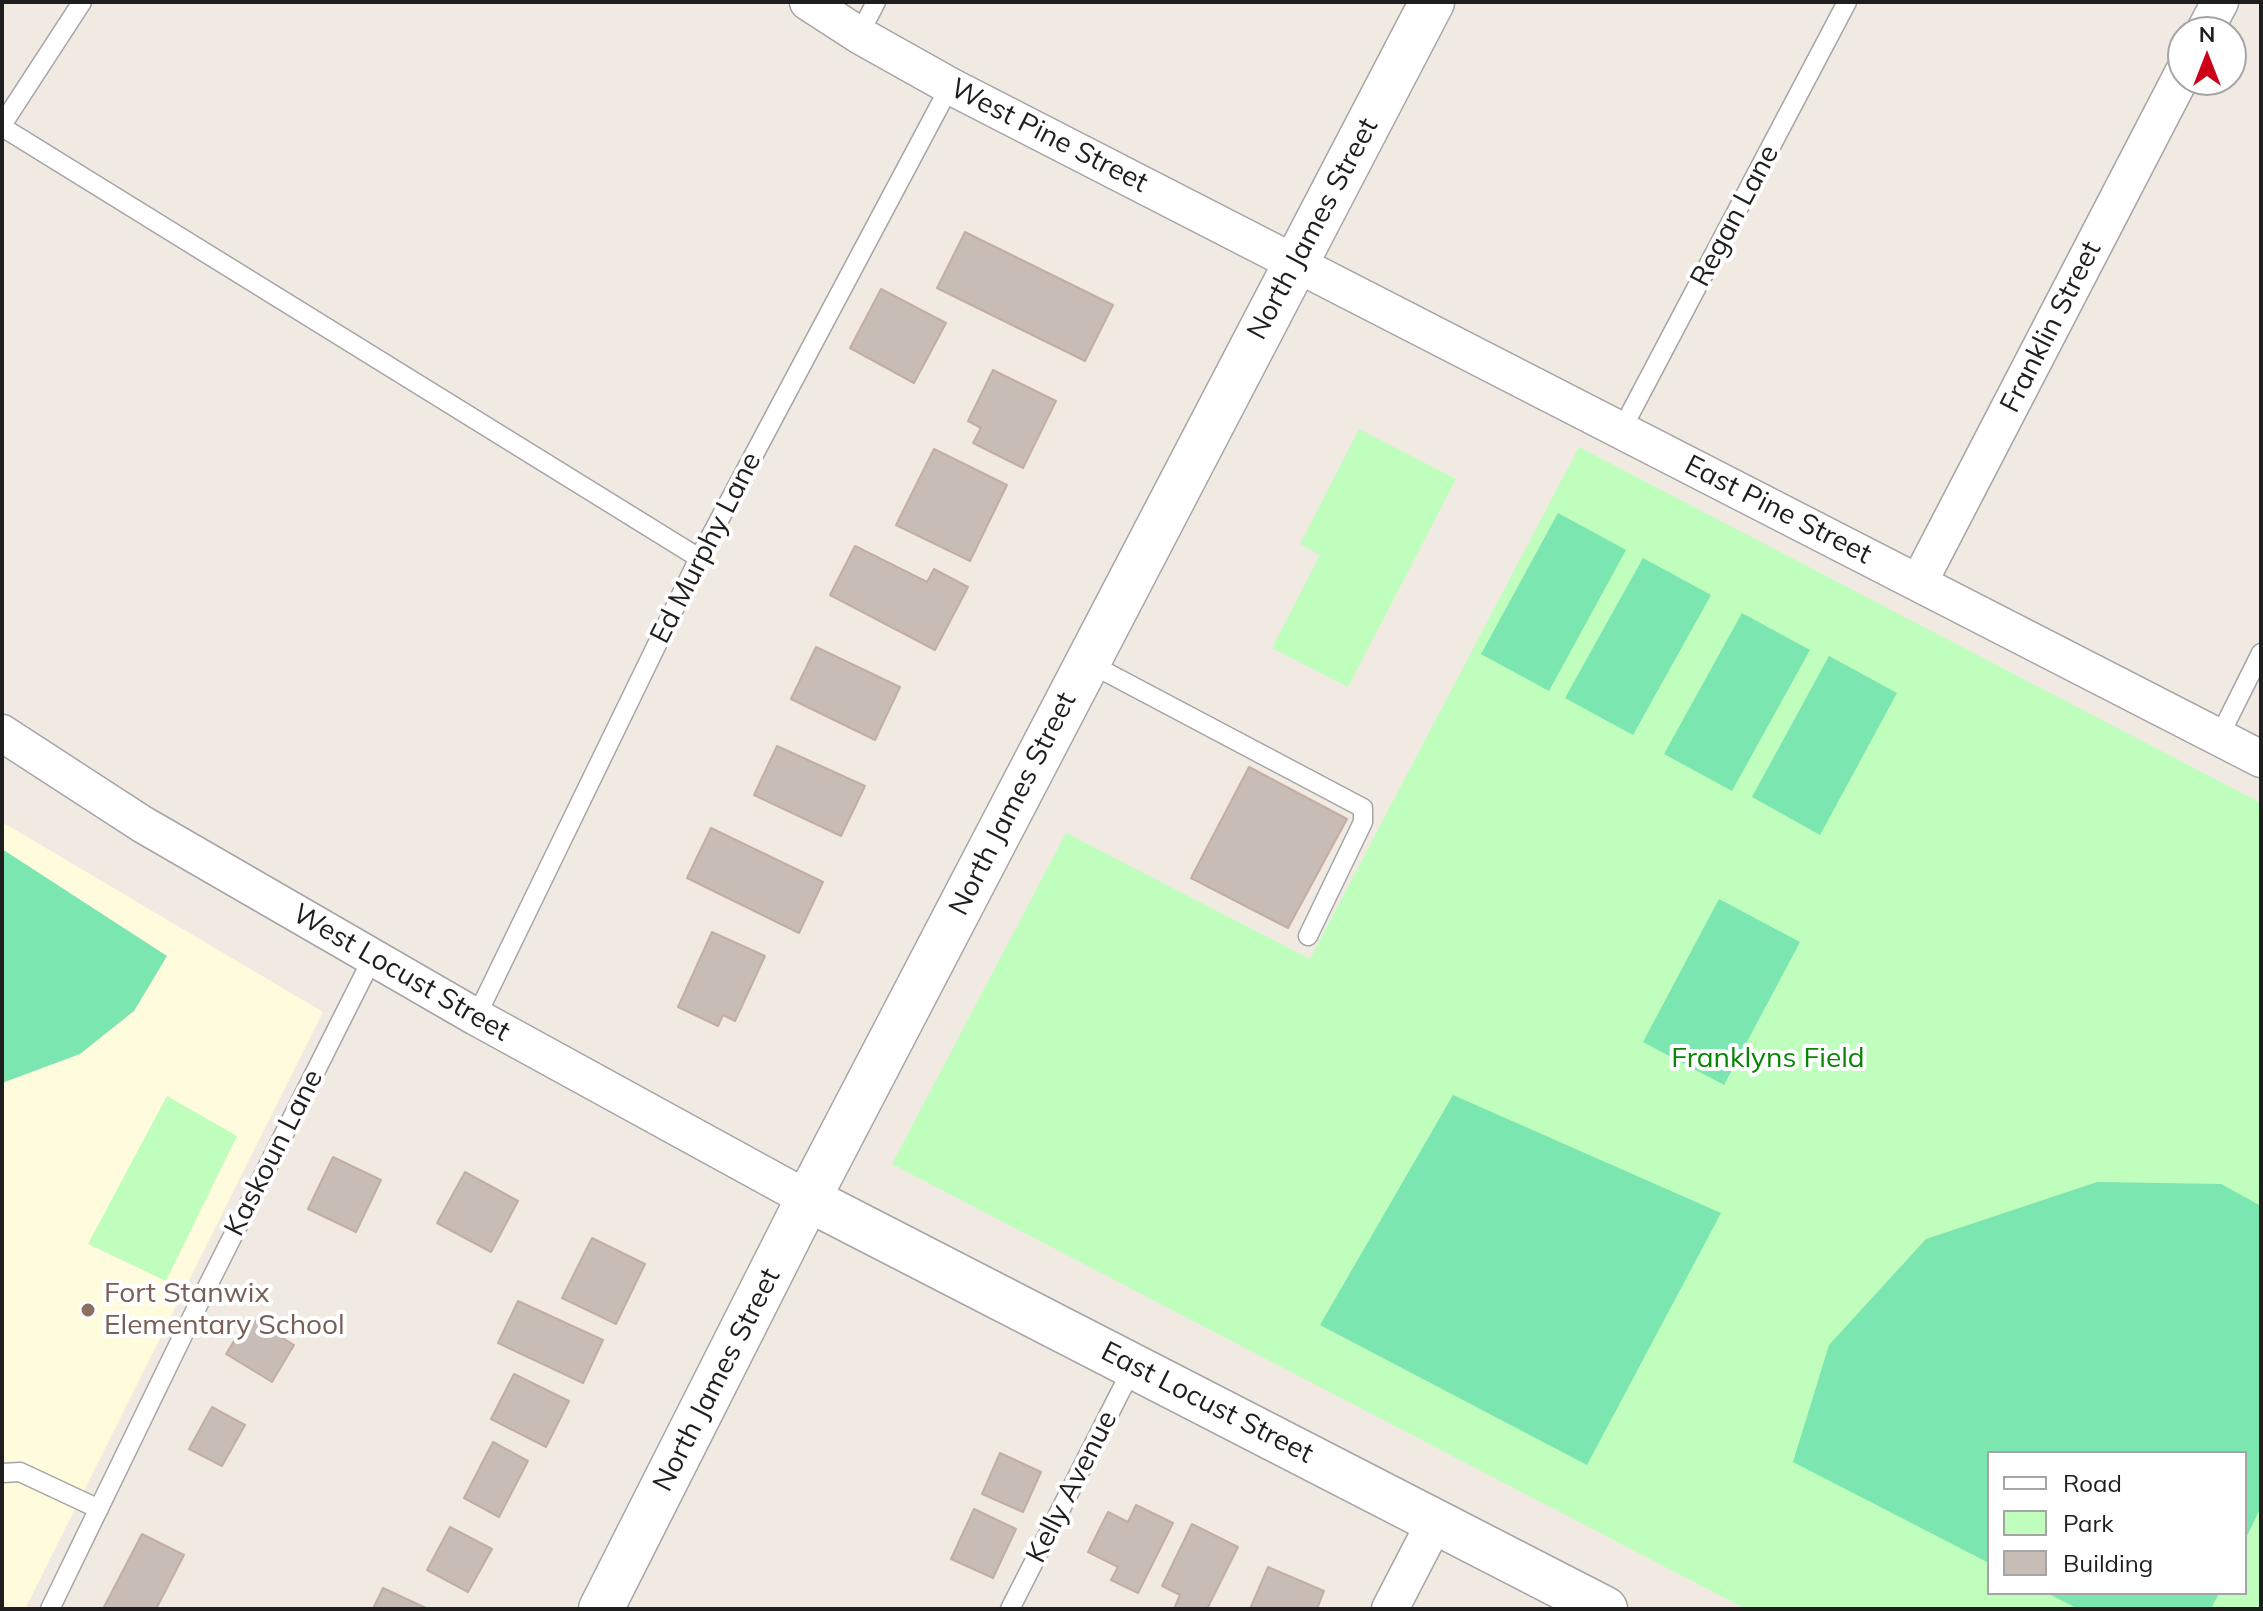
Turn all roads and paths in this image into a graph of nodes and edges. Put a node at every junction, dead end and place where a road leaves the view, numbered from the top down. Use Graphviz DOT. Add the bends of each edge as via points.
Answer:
graph roads {
  1 [pos="82,2"];
  2 [pos="808,2"];
  3 [pos="876,2"];
  4 [pos="1432,2"];
  5 [pos="1847,2"];
  6 [pos="859,35"];
  7 [pos="950,86"];
  8 [pos="2171,96"];
  9 [pos="2,126"];
  10 [pos="1295,261"];
  11 [pos="1622,429"];
  12 [pos="699,558"];
  13 [pos="1919,582"];
  14 [pos="2261,653"];
  15 [pos="1087,662"];
  16 [pos="2,733"];
  17 [pos="2219,737"];
  18 [pos="2261,759"];
  19 [pos="1308,936"];
  20 [pos="373,957"];
  21 [pos="476,1017"];
  22 [pos="808,1199"];
  23 [pos="1134,1365"];
  24 [pos="2,1473"];
  25 [pos="99,1509"];
  26 [pos="1435,1522"];
  27 [pos="50,1609"];
  28 [pos="601,1609"];
  29 [pos="1010,1609"];
  30 [pos="1390,1609"];
  31 [pos="1605,1609"];
  1 -- 9 [label="lane"];
  2 -- 6 [label="street, West Pine Street"];
  3 -- 6 [label="lane"];
  4 -- 10 [label="street, North James Street"];
  5 -- 11 [label="lane, Regan Lane"];
  6 -- 7 [label="street, West Pine Street"];
  7 -- 10 [label="street, West Pine Street"];
  7 -- 12 [label="lane, Ed Murphy Lane"];
  8 -- 13 [label="street, Franklin Street"];
  9 -- 12 [label="lane"];
  10 -- 11 [label="street, East Pine Street"];
  10 -- 15 [label="street, North James Street"];
  11 -- 13 [label="street, East Pine Street"];
  12 -- 21 [label="lane, Ed Murphy Lane"];
  13 -- 17 [label="street, East Pine Street"];
  14 -- 17 [label="lane"];
  15 -- 19 [label="lane" via="1363,808 1363,822"];
  15 -- 22 [label="street, North James Street"];
  16 -- 20 [label="street, West Locust Street" via="142,824"];
  17 -- 18 [label="street, East Pine Street"];
  20 -- 21 [label="street, West Locust Street"];
  20 -- 25 [label="lane, Kaskoun Lane"];
  21 -- 22 [label="street, West Locust Street"];
  22 -- 23 [label="street, East Locust Street"];
  22 -- 28 [label="street, North James Street"];
  23 -- 26 [label="street, East Locust Street"];
  23 -- 29 [label="lane, Kelly Avenue"];
  24 -- 25 [label="lane" via="20,1472"];
  25 -- 27 [label="lane, Kaskoun Lane"];
  26 -- 30 [label="street"];
  26 -- 31 [label="street, East Locust Street"];
}
